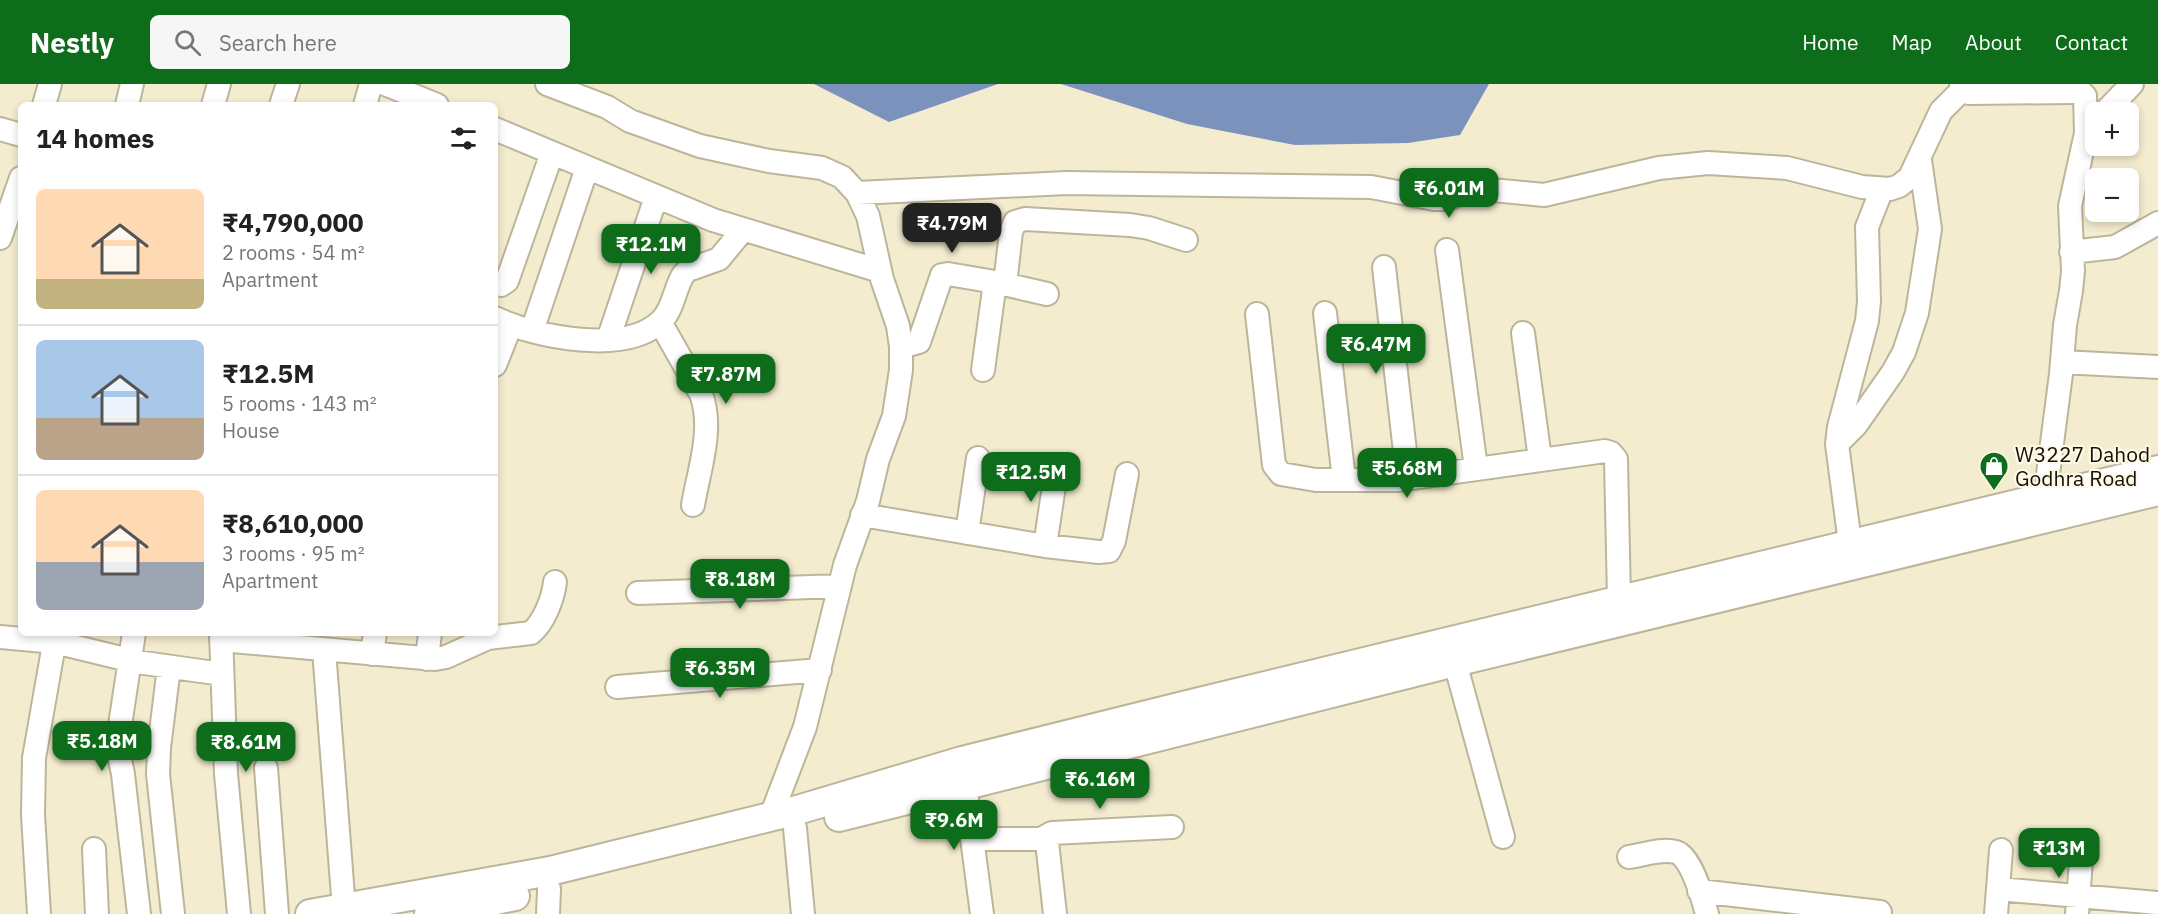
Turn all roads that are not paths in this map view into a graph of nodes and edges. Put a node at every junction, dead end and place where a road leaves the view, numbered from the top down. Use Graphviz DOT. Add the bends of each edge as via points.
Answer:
graph roads {
  1 [pos="50,84"];
  2 [pos="132,84"];
  3 [pos="219,84"];
  4 [pos="288,84"];
  5 [pos="371,84"];
  6 [pos="385,84"];
  7 [pos="547,84"];
  8 [pos="2132,84"];
  9 [pos="1961,86"];
  10 [pos="2080,88"];
  11 [pos="45,102"];
  12 [pos="128,102"];
  13 [pos="214,102"];
  14 [pos="282,102"];
  15 [pos="366,102"];
  16 [pos="430,102"];
  17 [pos="2086,102"];
  18 [pos="2115,102"];
  19 [pos="0,129"];
  20 [pos="498,130"];
  21 [pos="18,134"];
  22 [pos="2085,148"];
  23 [pos="552,153"];
  24 [pos="1920,160"];
  25 [pos="587,168"];
  26 [pos="18,187"];
  27 [pos="1882,189"];
  28 [pos="857,193"];
  29 [pos="656,196"];
  30 [pos="2158,223"];
  31 [pos="742,231"];
  32 [pos="0,238"];
  33 [pos="1186,240"];
  34 [pos="1447,250"];
  35 [pos="2071,252"];
  36 [pos="1384,267"];
  37 [pos="880,271"];
  38 [pos="1000,283"];
  39 [pos="498,284"];
  40 [pos="1047,294"];
  41 [pos="1325,312"];
  42 [pos="1257,314"];
  43 [pos="660,322"];
  44 [pos="512,325"];
  45 [pos="1523,333"];
  46 [pos="608,340"];
  47 [pos="901,347"];
  48 [pos="498,359"];
  49 [pos="2062,362"];
  50 [pos="2158,367"];
  51 [pos="983,370"];
  52 [pos="1837,444"];
  53 [pos="978,458"];
  54 [pos="1539,459"];
  55 [pos="1057,466"];
  56 [pos="1476,468"];
  57 [pos="2158,470"];
  58 [pos="1127,474"];
  59 [pos="1408,478"];
  60 [pos="1344,480"];
  61 [pos="2158,491"];
  62 [pos="2045,497"];
  63 [pos="693,505"];
  64 [pos="862,515"];
  65 [pos="967,533"];
  66 [pos="1850,543"];
  67 [pos="1045,546"];
  68 [pos="555,582"];
  69 [pos="840,586"];
  70 [pos="638,593"];
  71 [pos="1619,599"];
  72 [pos="133,636"];
  73 [pos="221,636"];
  74 [pos="430,636"];
  75 [pos="0,637"];
  76 [pos="55,637"];
  77 [pos="374,644"];
  78 [pos="324,650"];
  79 [pos="1452,651"];
  80 [pos="427,659"];
  81 [pos="129,660"];
  82 [pos="169,667"];
  83 [pos="820,670"];
  84 [pos="222,674"];
  85 [pos="617,687"];
  86 [pos="267,768"];
  87 [pos="965,785"];
  88 [pos="783,822"];
  89 [pos="1172,827"];
  90 [pos="1503,837"];
  91 [pos="973,839"];
  92 [pos="1041,839"];
  93 [pos="2082,847"];
  94 [pos="94,849"];
  95 [pos="2001,850"];
  96 [pos="1629,857"];
  97 [pos="1998,889"];
  98 [pos="1699,891"];
  99 [pos="548,901"];
  100 [pos="2158,903"];
  101 [pos="2077,905"];
  102 [pos="344,909"];
  103 [pos="1880,912"];
  104 [pos="442,913"];
  105 [pos="39,914"];
  106 [pos="97,914"];
  107 [pos="138,914"];
  108 [pos="173,914"];
  109 [pos="239,914"];
  110 [pos="277,914"];
  111 [pos="310,914"];
  112 [pos="802,914"];
  113 [pos="982,914"];
  114 [pos="1055,914"];
  115 [pos="1707,914"];
  116 [pos="1996,914"];
  1 -- 11 [label="street"];
  2 -- 12 [label="street"];
  3 -- 13 [label="street"];
  4 -- 14 [label="street"];
  5 -- 15 [label="street"];
  6 -- 16 [label="street"];
  7 -- 28 [label="street" via="607,107 630,121 700,146 822,168 842,177"];
  8 -- 18 [label="street"];
  9 -- 10 [label="street" via="1977,94"];
  9 -- 24 [label="street" via="1941,111"];
  10 -- 17 [label="street"];
  19 -- 21 [label="street"];
  20 -- 23 [label="street"];
  22 -- 35 [label="street" via="2070,206"];
  23 -- 25 [label="street"];
  23 -- 39 [label="street" via="507,281"];
  24 -- 27 [label="street" via="1905,181"];
  24 -- 52 [label="street" via="1930,229 1917,313 1893,372 1856,425"];
  25 -- 29 [label="street"];
  25 -- 44 [label="street"];
  26 -- 32 [label="street"];
  27 -- 28 [label="street" via="1787,168 1708,164 1659,168 1544,195 1482,189 1447,199 1371,187 1066,183"];
  27 -- 52 [label="street" via="1867,227 1868,311"];
  28 -- 37 [label="street" via="868,216"];
  29 -- 31 [label="street"];
  29 -- 46 [label="street"];
  30 -- 35 [label="street" via="2115,247"];
  31 -- 37 [label="street"];
  31 -- 43 [label="street" via="719,259 683,275"];
  33 -- 38 [label="street" via="1130,225 1025,219 1015,222 1011,232"];
  34 -- 56 [label="street"];
  35 -- 49 [label="street" via="2073,271"];
  36 -- 59 [label="street"];
  37 -- 47 [label="street"];
  38 -- 40 [label="street"];
  38 -- 47 [label="street" via="942,275 919,342"];
  38 -- 51 [label="street"];
  41 -- 60 [label="street"];
  42 -- 60 [label="street" via="1276,470 1316,480"];
  43 -- 46 [label="street" via="650,329"];
  43 -- 63 [label="street" via="705,407 707,427"];
  44 -- 46 [label="street" via="584,340"];
  44 -- 48 [label="street"];
  45 -- 54 [label="street"];
  47 -- 64 [label="street" via="894,416"];
  49 -- 50 [label="street"];
  49 -- 62 [label="street"];
  52 -- 66 [label="street"];
  53 -- 65 [label="street"];
  54 -- 56 [label="street"];
  54 -- 71 [label="street" via="1605,450 1616,459"];
  55 -- 67 [label="street"];
  56 -- 59 [label="street"];
  57 -- 62 [label="main road"];
  58 -- 67 [label="street" via="1109,551"];
  59 -- 60 [label="street"];
  61 -- 79 [label="main road"];
  62 -- 66 [label="main road"];
  64 -- 65 [label="street"];
  64 -- 69 [label="street"];
  65 -- 67 [label="street"];
  66 -- 71 [label="main road"];
  68 -- 80 [label="street" via="553,596 531,633 488,638 447,657"];
  69 -- 70 [label="street"];
  69 -- 83 [label="street"];
  71 -- 79 [label="main road"];
  72 -- 81 [label="street"];
  73 -- 78 [label="street"];
  73 -- 84 [label="street"];
  74 -- 80 [label="street"];
  75 -- 76 [label="street"];
  76 -- 81 [label="street"];
  76 -- 105 [label="street" via="34,759"];
  77 -- 78 [label="street"];
  77 -- 80 [label="street"];
  78 -- 102 [label="street"];
  79 -- 87 [label="main road"];
  79 -- 88 [label="main road" via="962,761"];
  79 -- 90 [label="street"];
  81 -- 82 [label="street"];
  81 -- 107 [label="street" via="117,745"];
  82 -- 84 [label="street"];
  82 -- 108 [label="street" via="158,774"];
  83 -- 85 [label="street"];
  83 -- 88 [label="street"];
  84 -- 109 [label="street" via="226,774"];
  86 -- 110 [label="street"];
  87 -- 88 [label="main road"];
  87 -- 91 [label="street"];
  88 -- 99 [label="main road"];
  88 -- 102 [label="main road"];
  88 -- 112 [label="street"];
  89 -- 92 [label="street" via="1052,833"];
  91 -- 92 [label="street"];
  91 -- 113 [label="street"];
  92 -- 114 [label="street" via="1050,851"];
  93 -- 101 [label="street"];
  94 -- 106 [label="street"];
  95 -- 97 [label="street"];
  96 -- 98 [label="street" via="1678,852 1687,858"];
  97 -- 101 [label="street"];
  97 -- 116 [label="street"];
  98 -- 103 [label="street"];
  98 -- 115 [label="street"];
  99 -- 104 [label="main road"];
  100 -- 101 [label="street"];
  102 -- 111 [label="main road"];
}
